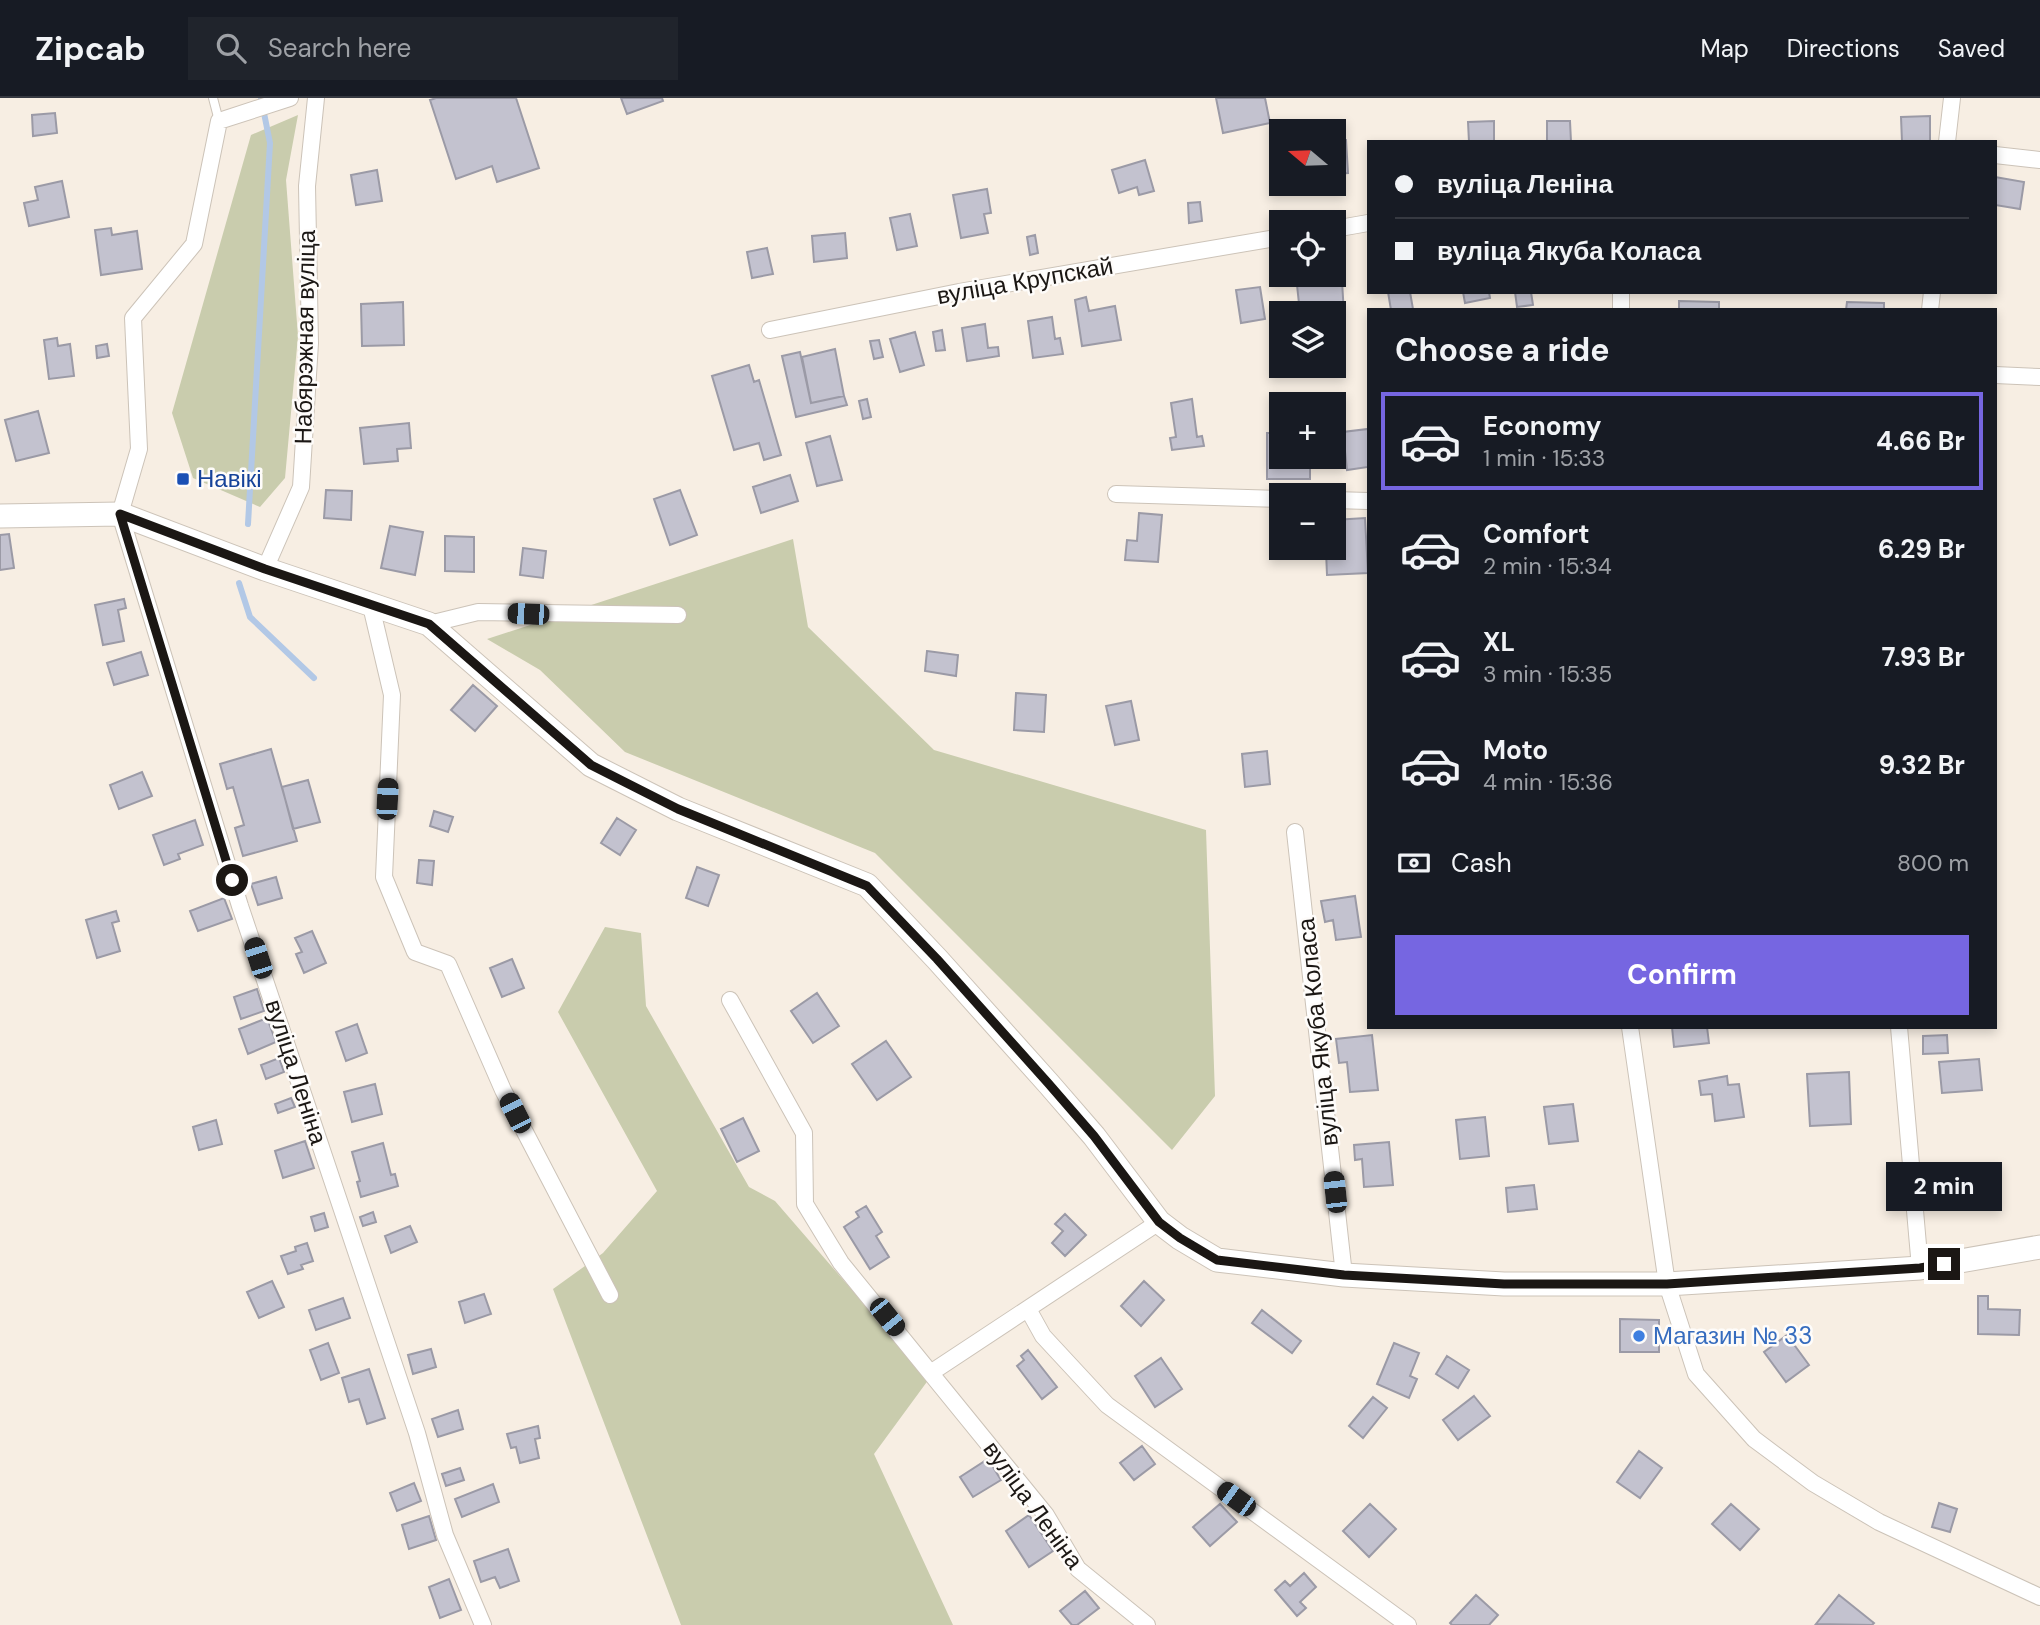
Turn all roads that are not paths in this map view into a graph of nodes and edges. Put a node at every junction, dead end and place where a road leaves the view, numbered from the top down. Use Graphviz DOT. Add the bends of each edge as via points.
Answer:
graph roads {
  1 [pos="213,98"];
  2 [pos="290,98"];
  3 [pos="316,98"];
  4 [pos="1952,98"];
  5 [pos="219,121"];
  6 [pos="1947,140"];
  7 [pos="1997,155"];
  8 [pos="2040,160"];
  9 [pos="1367,223"];
  10 [pos="1346,227"];
  11 [pos="1269,239"];
  12 [pos="770,330"];
  13 [pos="1997,375"];
  14 [pos="2040,377"];
  15 [pos="1116,494"];
  16 [pos="1269,499"];
  17 [pos="1346,500"];
  18 [pos="1367,501"];
  19 [pos="120,514"];
  20 [pos="0,516"];
  21 [pos="265,569"];
  22 [pos="371,606"];
  23 [pos="678,615"];
  24 [pos="429,624"];
  25 [pos="1295,832"];
  26 [pos="730,1000"];
  27 [pos="1630,1029"];
  28 [pos="1899,1029"];
  29 [pos="1159,1222"];
  30 [pos="2040,1247"];
  31 [pos="1920,1268"];
  32 [pos="1344,1275"];
  33 [pos="1667,1284"];
  34 [pos="610,1295"];
  35 [pos="1028,1310"];
  36 [pos="932,1372"];
  37 [pos="2040,1598"];
  38 [pos="483,1625"];
  39 [pos="1147,1625"];
  40 [pos="1408,1625"];
  1 -- 5 [label="lane"];
  2 -- 5 [label="street"];
  3 -- 21 [label="street, Набярэжная вуліца" via="307,186 310,343 301,487"];
  4 -- 6 [label="street"];
  5 -- 19 [label="street" via="194,244 133,318 139,449"];
  7 -- 8 [label="street"];
  9 -- 10 [label="street"];
  11 -- 12 [label="street, вуліца Крупскай"];
  13 -- 14 [label="street"];
  15 -- 16 [label="street"];
  17 -- 18 [label="street"];
  19 -- 20 [label="street"];
  19 -- 21 [label="street"];
  19 -- 38 [label="street, вуліца Леніна" via="240,906 417,1433 444,1535"];
  21 -- 22 [label="street"];
  22 -- 24 [label="street"];
  22 -- 34 [label="street" via="392,695 384,877 415,952 448,964 503,1090"];
  23 -- 24 [label="street" via="478,612"];
  24 -- 29 [label="street" via="591,765 678,809 867,886 1056,1092"];
  25 -- 32 [label="street, вуліца Якуба Коласа"];
  26 -- 36 [label="street, вуліца Леніна" via="803,1133 805,1204 841,1263"];
  27 -- 33 [label="street"];
  28 -- 31 [label="street"];
  29 -- 32 [label="street" via="1217,1260"];
  29 -- 35 [label="street"];
  30 -- 31 [label="street"];
  31 -- 33 [label="street"];
  32 -- 33 [label="street" via="1504,1284"];
  33 -- 37 [label="street" via="1696,1374 1754,1439 1813,1483 1879,1522"];
  35 -- 36 [label="street"];
  35 -- 40 [label="street" via="1043,1336 1107,1405"];
  36 -- 39 [label="street, вуліца Леніна" via="1046,1515 1078,1569"];
}
